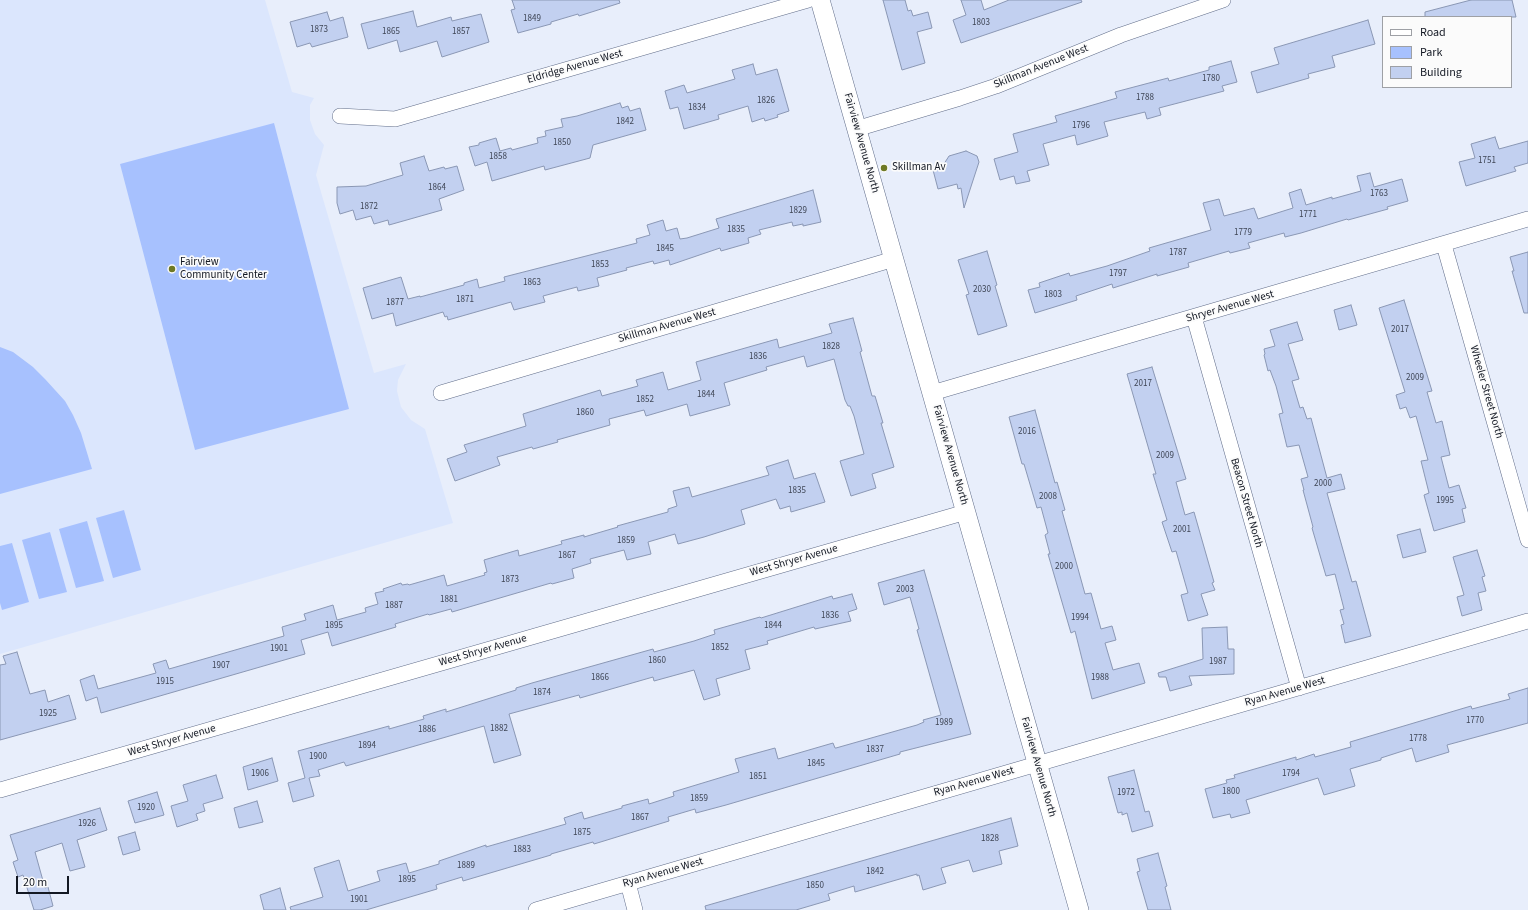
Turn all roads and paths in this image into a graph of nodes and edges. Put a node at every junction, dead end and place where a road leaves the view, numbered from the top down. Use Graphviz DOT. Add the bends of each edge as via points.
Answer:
graph roads {
  1 [pos="808,0"];
  2 [pos="820,0"];
  3 [pos="1223,0"];
  4 [pos="340,116"];
  5 [pos="856,129"];
  6 [pos="1528,220"];
  7 [pos="1444,245"];
  8 [pos="894,259"];
  9 [pos="1194,318"];
  10 [pos="441,393"];
  11 [pos="932,393"];
  12 [pos="966,512"];
  13 [pos="1528,540"];
  14 [pos="1528,621"];
  15 [pos="1299,688"];
  16 [pos="1037,764"];
  17 [pos="0,790"];
  18 [pos="628,883"];
  19 [pos="536,910"];
  20 [pos="635,910"];
  21 [pos="1079,910"];
  1 -- 4 [label="street, Eldridge Avenue West" via="395,119"];
  2 -- 5 [label="street, Fairview Avenue North"];
  3 -- 5 [label="street, Skillman Avenue West" via="1121,35 996,86"];
  5 -- 8 [label="street, Fairview Avenue North"];
  6 -- 7 [label="street, Shryer Avenue West"];
  7 -- 9 [label="street, Shryer Avenue West"];
  7 -- 13 [label="street, Wheeler Street North"];
  8 -- 10 [label="street, Skillman Avenue West"];
  8 -- 11 [label="street, Fairview Avenue North"];
  9 -- 11 [label="street, Shryer Avenue West"];
  9 -- 15 [label="street, Beacon Street North"];
  11 -- 12 [label="street, Fairview Avenue North"];
  12 -- 16 [label="street, Fairview Avenue North"];
  12 -- 17 [label="street, West Shryer Avenue"];
  14 -- 15 [label="street, Ryan Avenue West"];
  15 -- 16 [label="street, Ryan Avenue West"];
  16 -- 18 [label="street, Ryan Avenue West"];
  16 -- 21 [label="street, Fairview Avenue North"];
  18 -- 19 [label="street, Ryan Avenue West"];
  18 -- 20 [label="street"];
}
